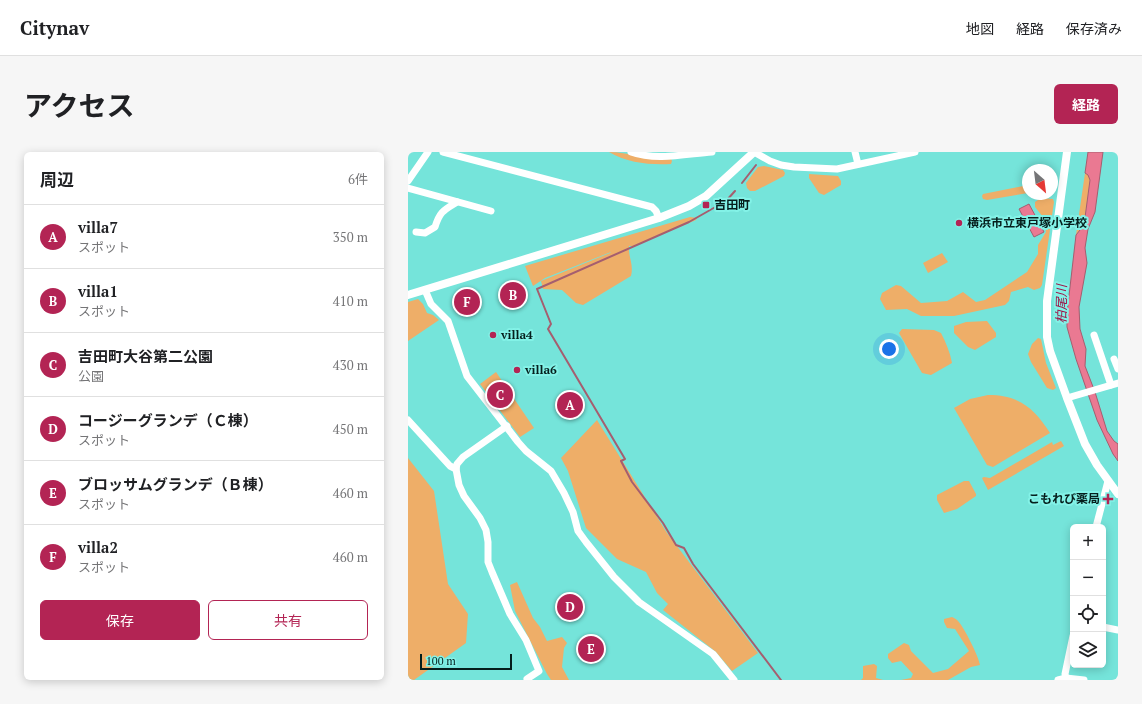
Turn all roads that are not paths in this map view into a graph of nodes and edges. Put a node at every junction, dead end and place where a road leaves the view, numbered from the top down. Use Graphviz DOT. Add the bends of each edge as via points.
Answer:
graph roads {
  1 [pos="428,152"];
  2 [pos="443,152"];
  3 [pos="631,152"];
  4 [pos="708,152"];
  5 [pos="712,152"];
  6 [pos="754,152"];
  7 [pos="855,152"];
  8 [pos="915,152"];
  9 [pos="1067,152"];
  10 [pos="664,154"];
  11 [pos="858,164"];
  12 [pos="408,181"];
  13 [pos="408,188"];
  14 [pos="457,202"];
  15 [pos="491,211"];
  16 [pos="659,218"];
  17 [pos="416,232"];
  18 [pos="425,290"];
  19 [pos="408,295"];
  20 [pos="1094,335"];
  21 [pos="1114,358"];
  22 [pos="1118,370"];
  23 [pos="1113,384"];
  24 [pos="1070,396"];
  25 [pos="408,420"];
  26 [pos="507,426"];
  27 [pos="456,469"];
  28 [pos="1108,481"];
  29 [pos="1118,494"];
  30 [pos="1097,524"];
  31 [pos="1106,628"];
  32 [pos="1118,630"];
  33 [pos="1070,650"];
  34 [pos="1066,678"];
  35 [pos="528,680"];
  36 [pos="734,680"];
  37 [pos="1058,680"];
  38 [pos="1084,680"];
  1 -- 12 [label="street"];
  2 -- 16 [label="street" via="652,207"];
  3 -- 10 [label="street"];
  4 -- 5 [label="street"];
  4 -- 10 [label="street"];
  6 -- 11 [label="street" via="770,161 794,167 837,169"];
  6 -- 16 [label="street" via="706,196"];
  7 -- 11 [label="street"];
  8 -- 11 [label="street"];
  9 -- 24 [label="street" via="1046,318 1050,351"];
  13 -- 14 [label="street"];
  14 -- 15 [label="street"];
  14 -- 17 [label="street" via="443,210 435,227 424,233"];
  16 -- 18 [label="street"];
  18 -- 19 [label="street"];
  18 -- 26 [label="street" via="431,304 448,321 467,376"];
  20 -- 23 [label="street"];
  21 -- 22 [label="street"];
  23 -- 24 [label="street"];
  24 -- 28 [label="street" via="1085,444"];
  25 -- 27 [label="street" via="450,466"];
  26 -- 27 [label="street" via="463,457"];
  26 -- 36 [label="street" via="526,451 551,471 573,512 578,531 614,577 639,602 713,654"];
  27 -- 35 [label="street" via="464,496 486,530 488,562 492,572 539,671"];
  28 -- 29 [label="street"];
  28 -- 30 [label="street"];
  31 -- 32 [label="street"];
  33 -- 34 [label="street"];
  34 -- 37 [label="street"];
  34 -- 38 [label="street"];
}
